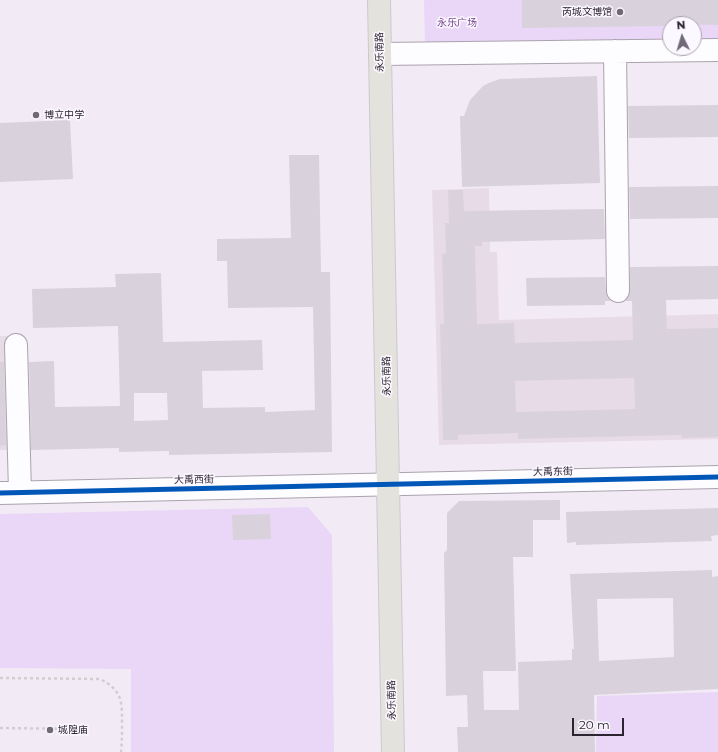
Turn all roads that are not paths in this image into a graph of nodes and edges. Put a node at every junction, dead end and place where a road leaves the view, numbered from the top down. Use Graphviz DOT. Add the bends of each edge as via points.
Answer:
graph roads {
  1 [pos="379,0"];
  2 [pos="718,50"];
  3 [pos="615,51"];
  4 [pos="380,54"];
  5 [pos="618,291"];
  6 [pos="16,345"];
  7 [pos="718,477"];
  8 [pos="389,484"];
  9 [pos="10,493"];
  10 [pos="393,752"];
  1 -- 4 [label="main road, 永乐南路"];
  2 -- 3 [label="street"];
  3 -- 4 [label="street"];
  3 -- 5 [label="street"];
  4 -- 8 [label="main road, 永乐南路"];
  6 -- 9 [label="street"];
  7 -- 8 [label="street, 大禹东街"];
  8 -- 9 [label="street, 大禹西街"];
  8 -- 10 [label="main road, 永乐南路"];
}
